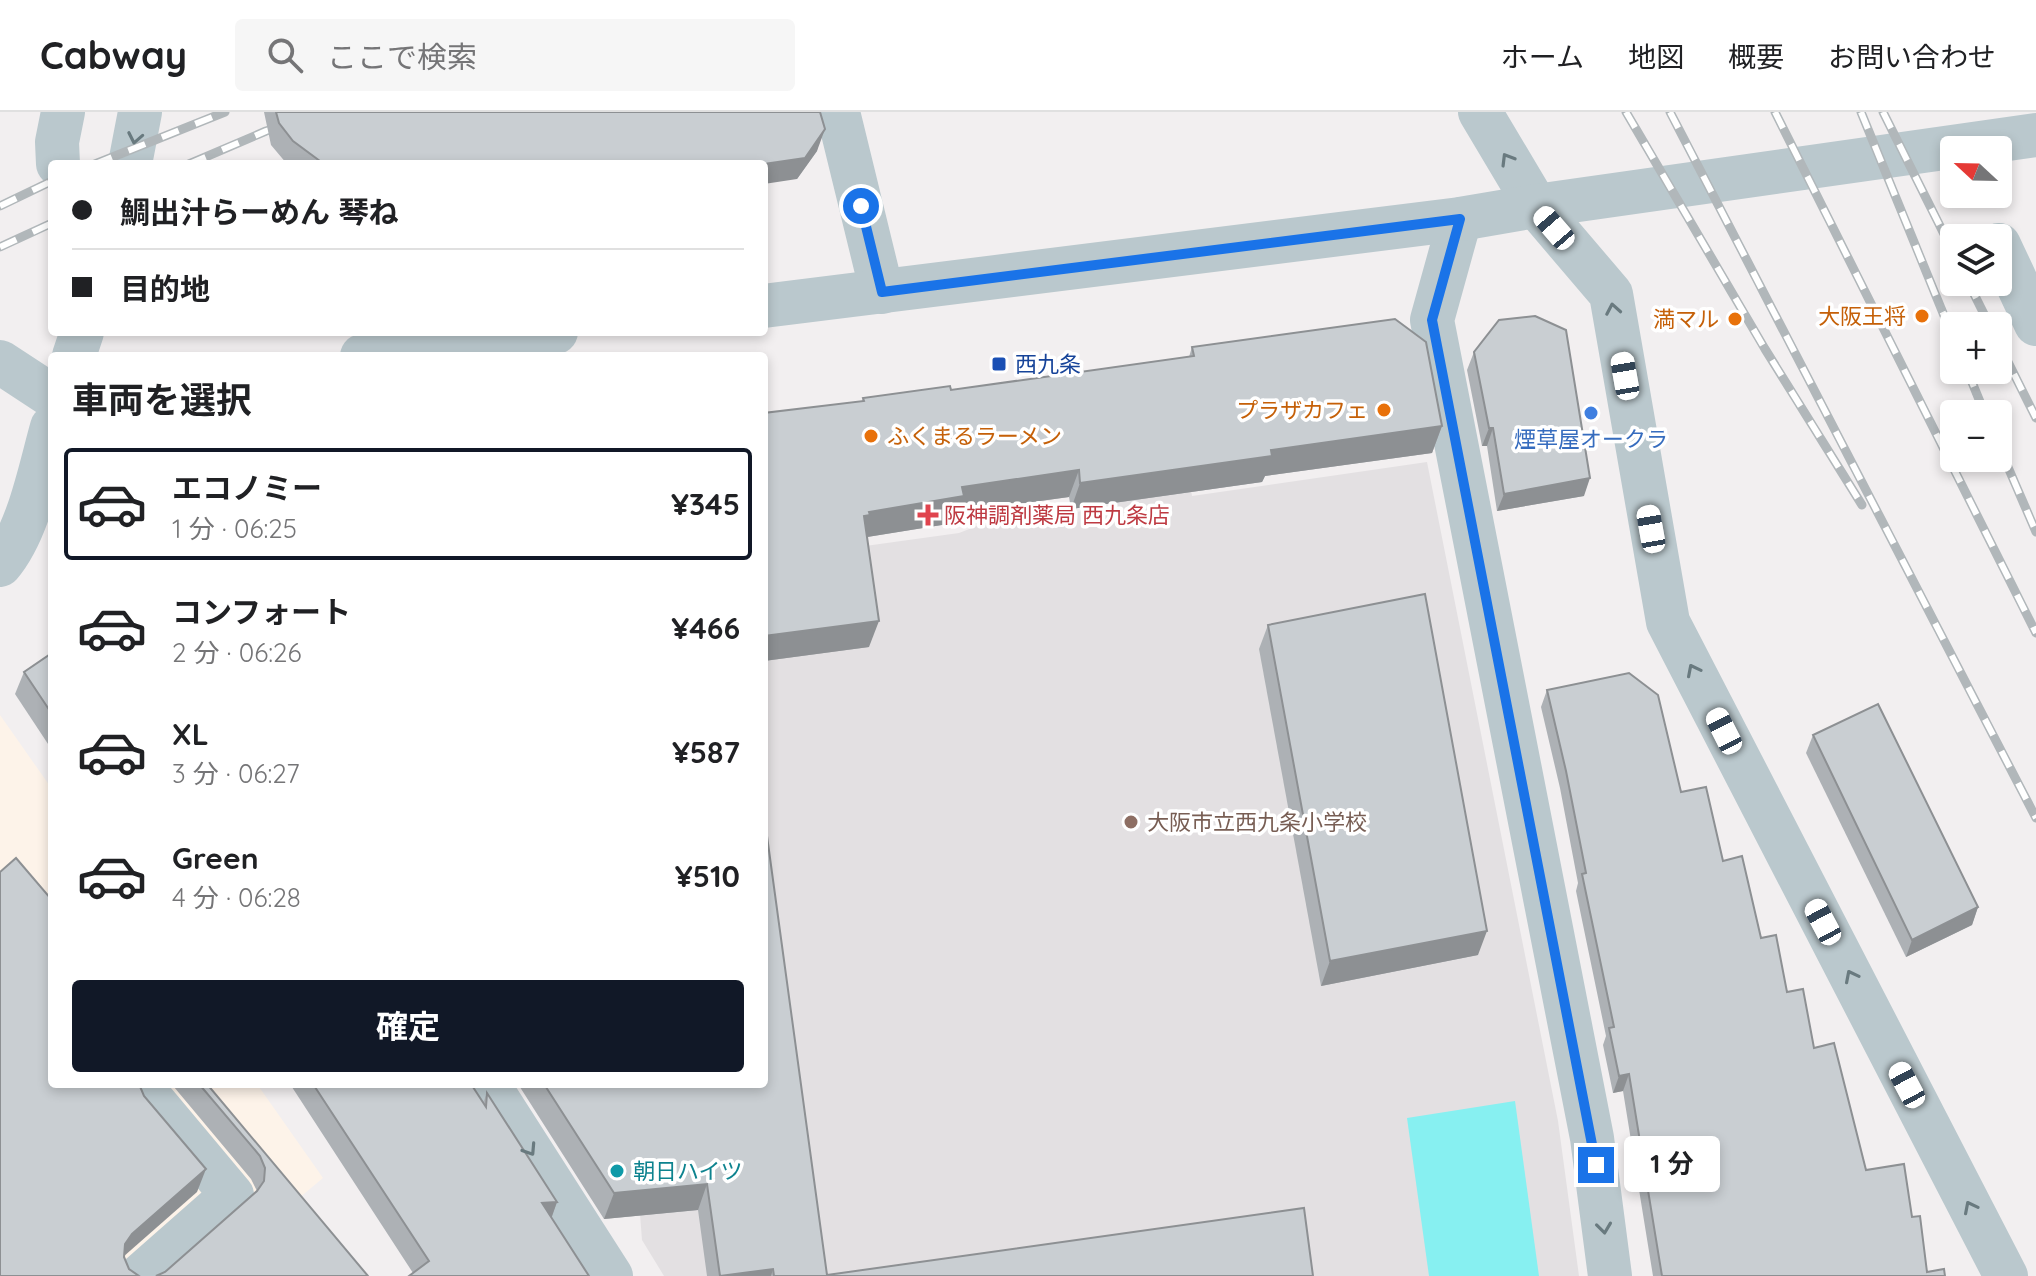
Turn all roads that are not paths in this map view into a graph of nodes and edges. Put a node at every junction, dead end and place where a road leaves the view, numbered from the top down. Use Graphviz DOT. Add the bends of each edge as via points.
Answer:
graph roads {
  1 [pos="63,112"];
  2 [pos="140,112"];
  3 [pos="838,112"];
  4 [pos="1480,112"];
  5 [pos="2036,135"];
  6 [pos="58,160"];
  7 [pos="131,160"];
  8 [pos="1536,206"];
  9 [pos="1460,219"];
  10 [pos="2012,273"];
  11 [pos="882,292"];
  12 [pos="768,306"];
  13 [pos="2036,324"];
  14 [pos="524,336"];
  15 [pos="394,352"];
  16 [pos="0,362"];
  17 [pos="48,393"];
  18 [pos="48,441"];
  19 [pos="0,565"];
  20 [pos="491,1088"];
  21 [pos="155,1103"];
  22 [pos="140,1276"];
  23 [pos="611,1276"];
  24 [pos="1610,1276"];
  25 [pos="2006,1276"];
  1 -- 6 [label="street"];
  2 -- 7 [label="street, one-way"];
  3 -- 11 [label="street"];
  8 -- 4 [label="street, one-way"];
  5 -- 8 [label="street"];
  8 -- 9 [label="street"];
  25 -- 8 [label="street, one-way" via="1668,622 1611,294"];
  9 -- 11 [label="street"];
  9 -- 24 [label="street, one-way" via="1432,320 1592,1138"];
  10 -- 13 [label="street"];
  11 -- 12 [label="street"];
  14 -- 15 [label="street"];
  16 -- 17 [label="street"];
  18 -- 19 [label="street" via="11,553"];
  20 -- 23 [label="street, one-way"];
  21 -- 22 [label="street" via="232,1195"];
}
